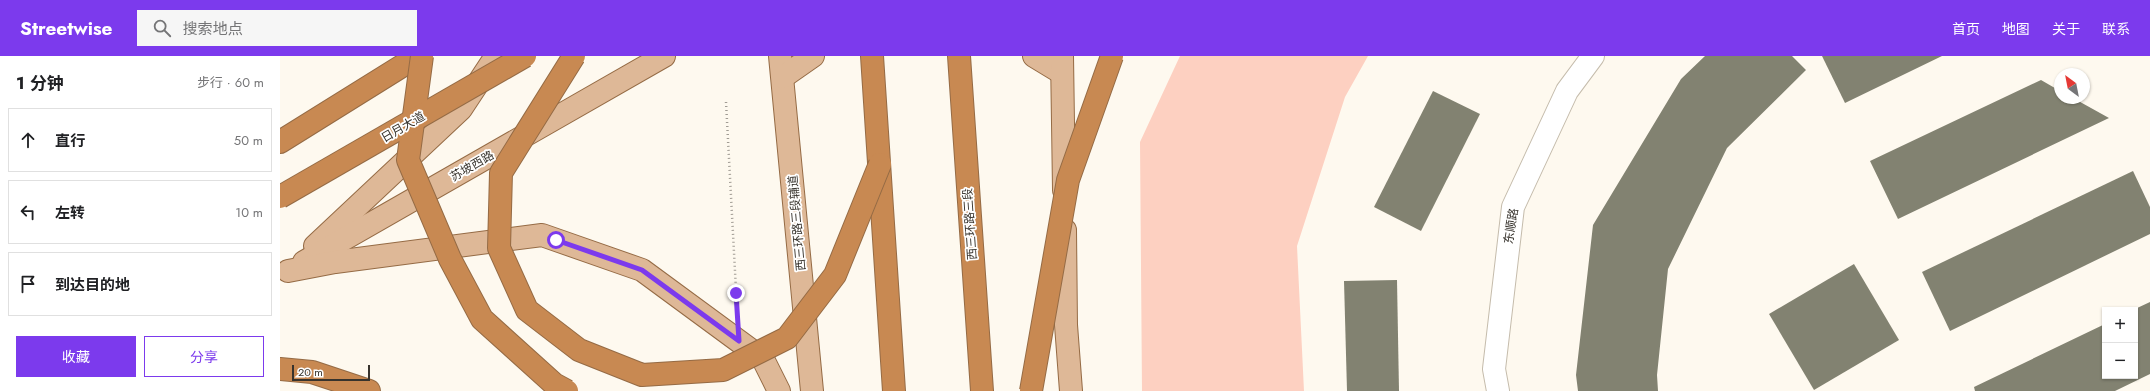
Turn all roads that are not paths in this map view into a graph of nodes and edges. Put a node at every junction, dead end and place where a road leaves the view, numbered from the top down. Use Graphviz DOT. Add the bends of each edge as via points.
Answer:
graph roads {
  1 [pos="418,56"];
  2 [pos="422,56"];
  3 [pos="496,56"];
  4 [pos="525,56"];
  5 [pos="574,56"];
  6 [pos="664,56"];
  7 [pos="813,56"];
  8 [pos="872,56"];
  9 [pos="959,56"];
  10 [pos="1034,56"];
  11 [pos="1112,56"];
  12 [pos="1593,56"];
  13 [pos="1062,64"];
  14 [pos="782,66"];
  15 [pos="280,142"];
  16 [pos="880,164"];
  17 [pos="280,197"];
  18 [pos="284,273"];
  19 [pos="280,369"];
  20 [pos="369,391"];
  21 [pos="567,391"];
  22 [pos="779,391"];
  23 [pos="812,391"];
  24 [pos="894,391"];
  25 [pos="982,391"];
  26 [pos="1031,391"];
  27 [pos="1071,391"];
  28 [pos="1498,391"];
  1 -- 15 [label="highway"];
  2 -- 21 [label="highway, bridge" via="408,160 450,259 482,319 554,384"];
  3 -- 18 [label="main road" via="461,109"];
  4 -- 17 [label="highway, 日月大道, bridge"];
  5 -- 16 [label="highway, bridge" via="501,173 499,248 527,310 579,350 642,375 723,370 787,338 835,275"];
  6 -- 18 [label="main road, 苏坡西路"];
  7 -- 14 [label="main road"];
  8 -- 16 [label="highway"];
  9 -- 25 [label="highway, 西三环路三段"];
  10 -- 13 [label="main road"];
  11 -- 26 [label="highway, bridge" via="1068,180"];
  12 -- 28 [label="street, 东顺路" via="1567,91 1513,207 1494,369"];
  13 -- 27 [label="main road" via="1066,326"];
  14 -- 23 [label="main road, 西三环路三段辅道"];
  16 -- 24 [label="highway"];
  18 -- 22 [label="main road" via="335,262 542,235 642,270 763,359"];
  19 -- 20 [label="highway" via="312,372"];
}
